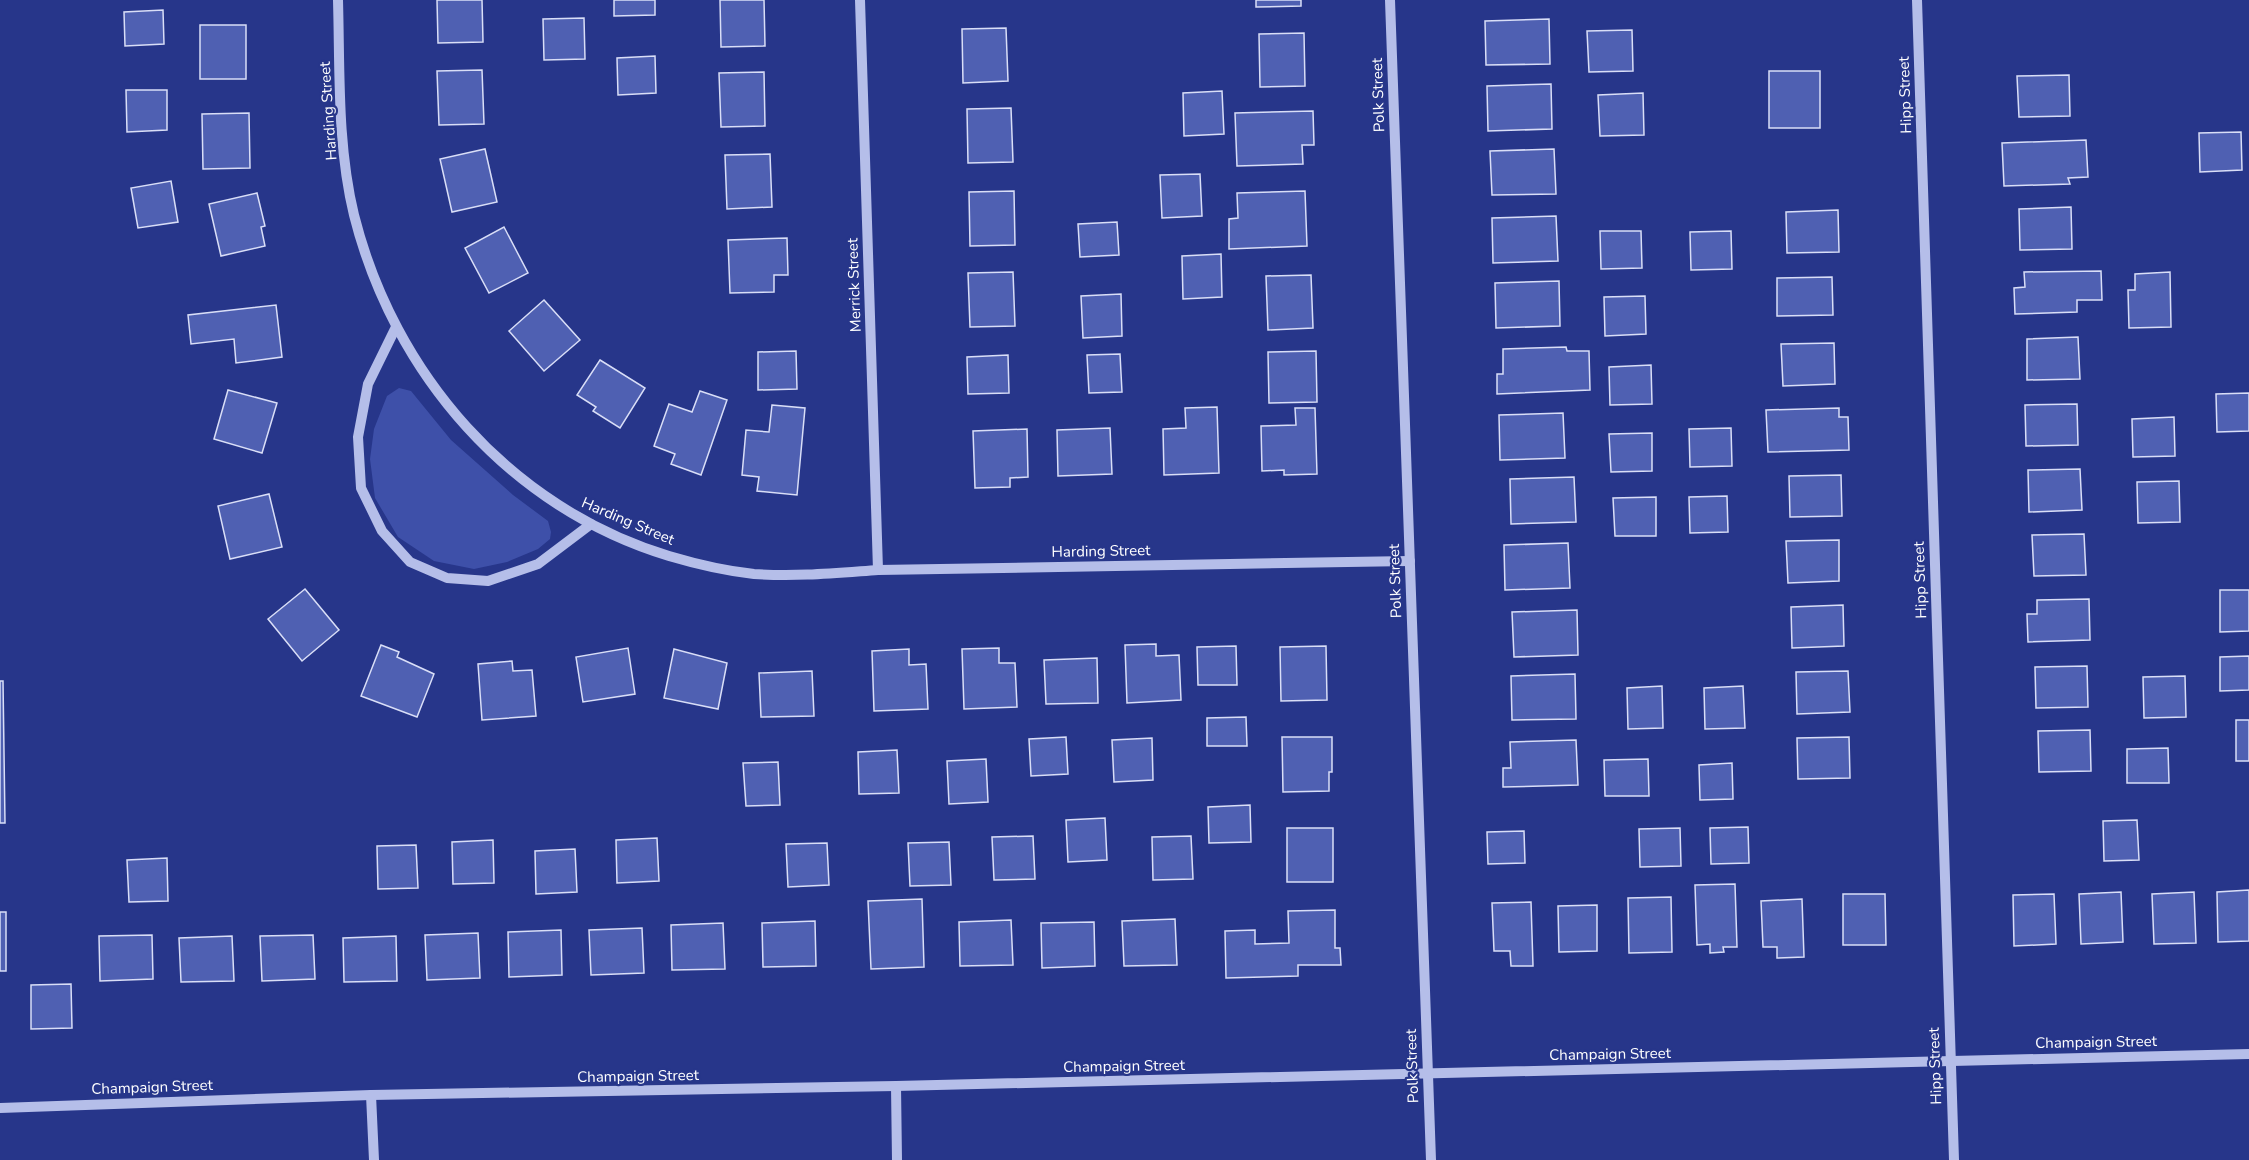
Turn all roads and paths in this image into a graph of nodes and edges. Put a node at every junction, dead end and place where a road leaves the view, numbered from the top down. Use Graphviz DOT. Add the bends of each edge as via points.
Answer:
graph roads {
  1 [pos="338,0"];
  2 [pos="860,0"];
  3 [pos="1390,0"];
  4 [pos="1917,0"];
  5 [pos="396,327"];
  6 [pos="591,524"];
  7 [pos="1410,561"];
  8 [pos="878,570"];
  9 [pos="2249,1053"];
  10 [pos="1950,1060"];
  11 [pos="1427,1073"];
  12 [pos="896,1086"];
  13 [pos="371,1095"];
  14 [pos="0,1108"];
  15 [pos="374,1160"];
  16 [pos="897,1160"];
  17 [pos="1431,1160"];
  18 [pos="1954,1160"];
  1 -- 5 [label="street, Harding Street" via="342,136 354,213 373,277"];
  2 -- 8 [label="street, Merrick Street"];
  3 -- 7 [label="street, Polk Street"];
  4 -- 10 [label="street, Hipp Street"];
  5 -- 6 [label="street, Harding Street" via="450,409 485,448 517,476"];
  5 -- 6 [label="street" via="368,384 358,437 360,478 382,531 410,562 447,579 488,581 538,564"];
  6 -- 8 [label="street, Harding Street" via="648,549 696,564 752,574 808,576"];
  7 -- 8 [label="street, Harding Street"];
  7 -- 11 [label="street, Polk Street"];
  9 -- 10 [label="street, Champaign Street"];
  10 -- 11 [label="street, Champaign Street"];
  10 -- 18 [label="street, Hipp Street"];
  11 -- 12 [label="street, Champaign Street"];
  11 -- 17 [label="street, Polk Street"];
  12 -- 13 [label="street, Champaign Street"];
  12 -- 16 [label="street"];
  13 -- 14 [label="street, Champaign Street"];
  13 -- 15 [label="street"];
}
